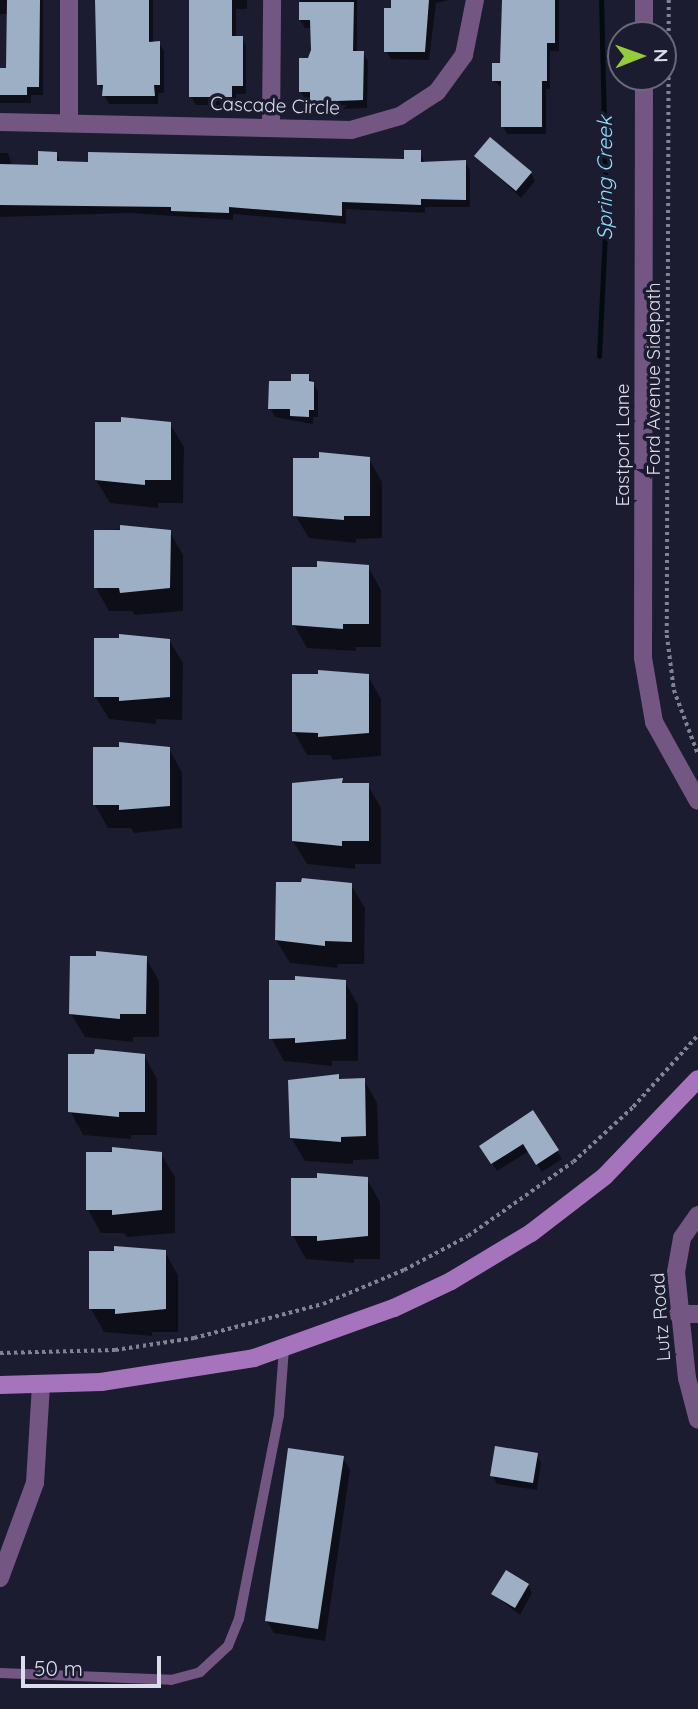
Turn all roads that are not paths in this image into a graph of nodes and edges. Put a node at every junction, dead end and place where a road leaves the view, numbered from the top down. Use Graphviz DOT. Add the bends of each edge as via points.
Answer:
graph roads {
  1 [pos="69,0"];
  2 [pos="272,0"];
  3 [pos="475,0"];
  4 [pos="645,0"];
  5 [pos="644,21"];
  6 [pos="644,91"];
  7 [pos="69,121"];
  8 [pos="0,122"];
  9 [pos="271,127"];
  10 [pos="698,801"];
  11 [pos="698,1079"];
  12 [pos="698,1215"];
  13 [pos="678,1314"];
  14 [pos="698,1314"];
  15 [pos="284,1349"];
  16 [pos="41,1384"];
  17 [pos="0,1385"];
  18 [pos="698,1420"];
  19 [pos="6,1546"];
  20 [pos="0,1578"];
  21 [pos="0,1673"];
  1 -- 7 [label="street"];
  2 -- 9 [label="street"];
  3 -- 9 [label="street, Cascade Circle" via="464,55 437,92 400,116 351,130"];
  4 -- 5 [label="street"];
  6 -- 10 [label="street, Eastport Lane" via="643,658 654,722"];
  7 -- 8 [label="street, Cascade Circle"];
  7 -- 9 [label="street, Cascade Circle"];
  11 -- 15 [label="main road" via="605,1176 531,1233 452,1281"];
  12 -- 13 [label="street, Lutz Road" via="682,1238 676,1272"];
  13 -- 14 [label="street"];
  13 -- 18 [label="street, Lutz Road"];
  15 -- 16 [label="main road" via="159,1375"];
  15 -- 21 [label="lane" via="279,1415 239,1619 228,1646 200,1672 171,1680"];
  16 -- 17 [label="main road"];
  16 -- 19 [label="street" via="35,1483"];
  19 -- 20 [label="street"];
}
